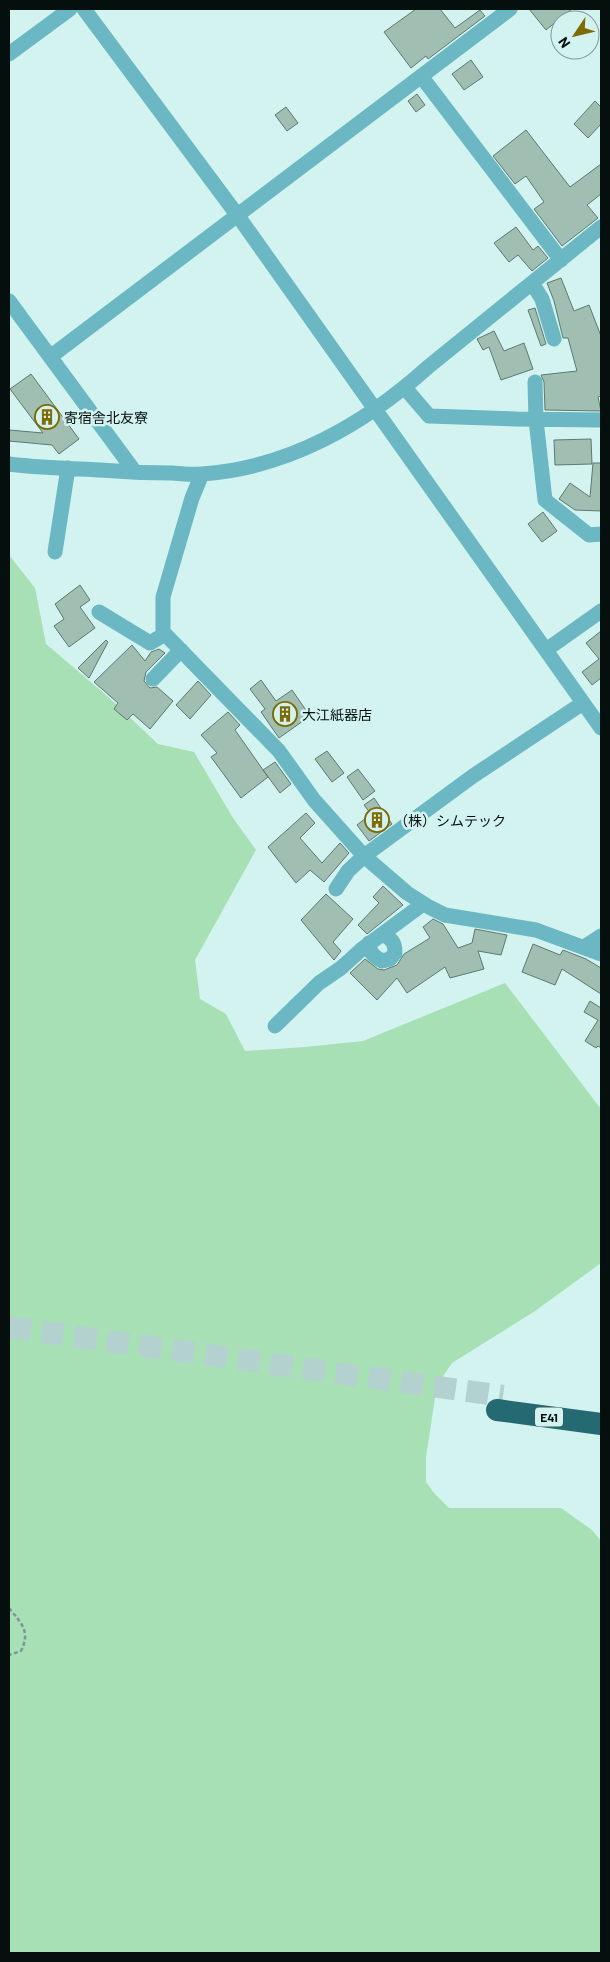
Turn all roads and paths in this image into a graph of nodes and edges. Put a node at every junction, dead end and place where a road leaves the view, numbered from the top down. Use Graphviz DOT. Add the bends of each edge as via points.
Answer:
graph roads {
  1 [pos="70,9"];
  2 [pos="84,9"];
  3 [pos="510,9"];
  4 [pos="9,54"];
  5 [pos="421,76"];
  6 [pos="238,216"];
  7 [pos="601,227"];
  8 [pos="561,260"];
  9 [pos="532,283"];
  10 [pos="9,301"];
  11 [pos="554,339"];
  12 [pos="50,357"];
  13 [pos="536,382"];
  14 [pos="405,388"];
  15 [pos="376,409"];
  16 [pos="536,420"];
  17 [pos="601,420"];
  18 [pos="9,464"];
  19 [pos="68,468"];
  20 [pos="135,472"];
  21 [pos="202,474"];
  22 [pos="601,534"];
  23 [pos="55,552"];
  24 [pos="601,611"];
  25 [pos="99,612"];
  26 [pos="165,634"];
  27 [pos="180,650"];
  28 [pos="546,650"];
  29 [pos="152,679"];
  30 [pos="583,703"];
  31 [pos="601,728"];
  32 [pos="364,856"];
  33 [pos="336,888"];
  34 [pos="423,904"];
  35 [pos="382,934"];
  36 [pos="601,936"];
  37 [pos="369,944"];
  38 [pos="584,947"];
  39 [pos="601,954"];
  40 [pos="275,1026"];
  41 [pos="601,1410"];
  42 [pos="601,1424"];
  43 [pos="9,1608"];
  44 [pos="9,1655"];
  1 -- 4 [label="street"];
  2 -- 6 [label="street"];
  3 -- 5 [label="street"];
  5 -- 6 [label="street"];
  5 -- 8 [label="street"];
  6 -- 12 [label="street"];
  6 -- 15 [label="street"];
  7 -- 8 [label="street"];
  8 -- 9 [label="street"];
  9 -- 11 [label="street" via="542,299"];
  9 -- 14 [label="street"];
  10 -- 12 [label="street"];
  12 -- 20 [label="street"];
  13 -- 16 [label="street"];
  14 -- 15 [label="street"];
  14 -- 16 [label="street" via="429,416"];
  15 -- 21 [label="street" via="327,439 292,454 262,465"];
  15 -- 28 [label="street"];
  16 -- 17 [label="street"];
  16 -- 22 [label="street" via="545,500 589,535"];
  18 -- 19 [label="street"];
  19 -- 20 [label="street"];
  19 -- 23 [label="street"];
  20 -- 21 [label="street"];
  21 -- 26 [label="street" via="163,597"];
  24 -- 28 [label="street"];
  25 -- 26 [label="street" via="150,643"];
  26 -- 27 [label="street"];
  27 -- 29 [label="street"];
  27 -- 32 [label="street" via="279,751 314,800"];
  28 -- 30 [label="street"];
  30 -- 31 [label="street"];
  30 -- 32 [label="street" via="473,776"];
  32 -- 33 [label="street"];
  32 -- 34 [label="street"];
  34 -- 35 [label="street"];
  34 -- 38 [label="street" via="445,915 536,930"];
  35 -- 37 [label="street"];
  35 -- 37 [label="street" via="392,939 395,946 395,953 390,958 382,961 374,956"];
  36 -- 38 [label="street"];
  37 -- 40 [label="street" via="319,983"];
  38 -- 39 [label="street"];
  41 -- 42 [label="highway, E41" via="500,1403"];
  43 -- 44 [label="path" via="24,1627 26,1640 21,1651"];
}
